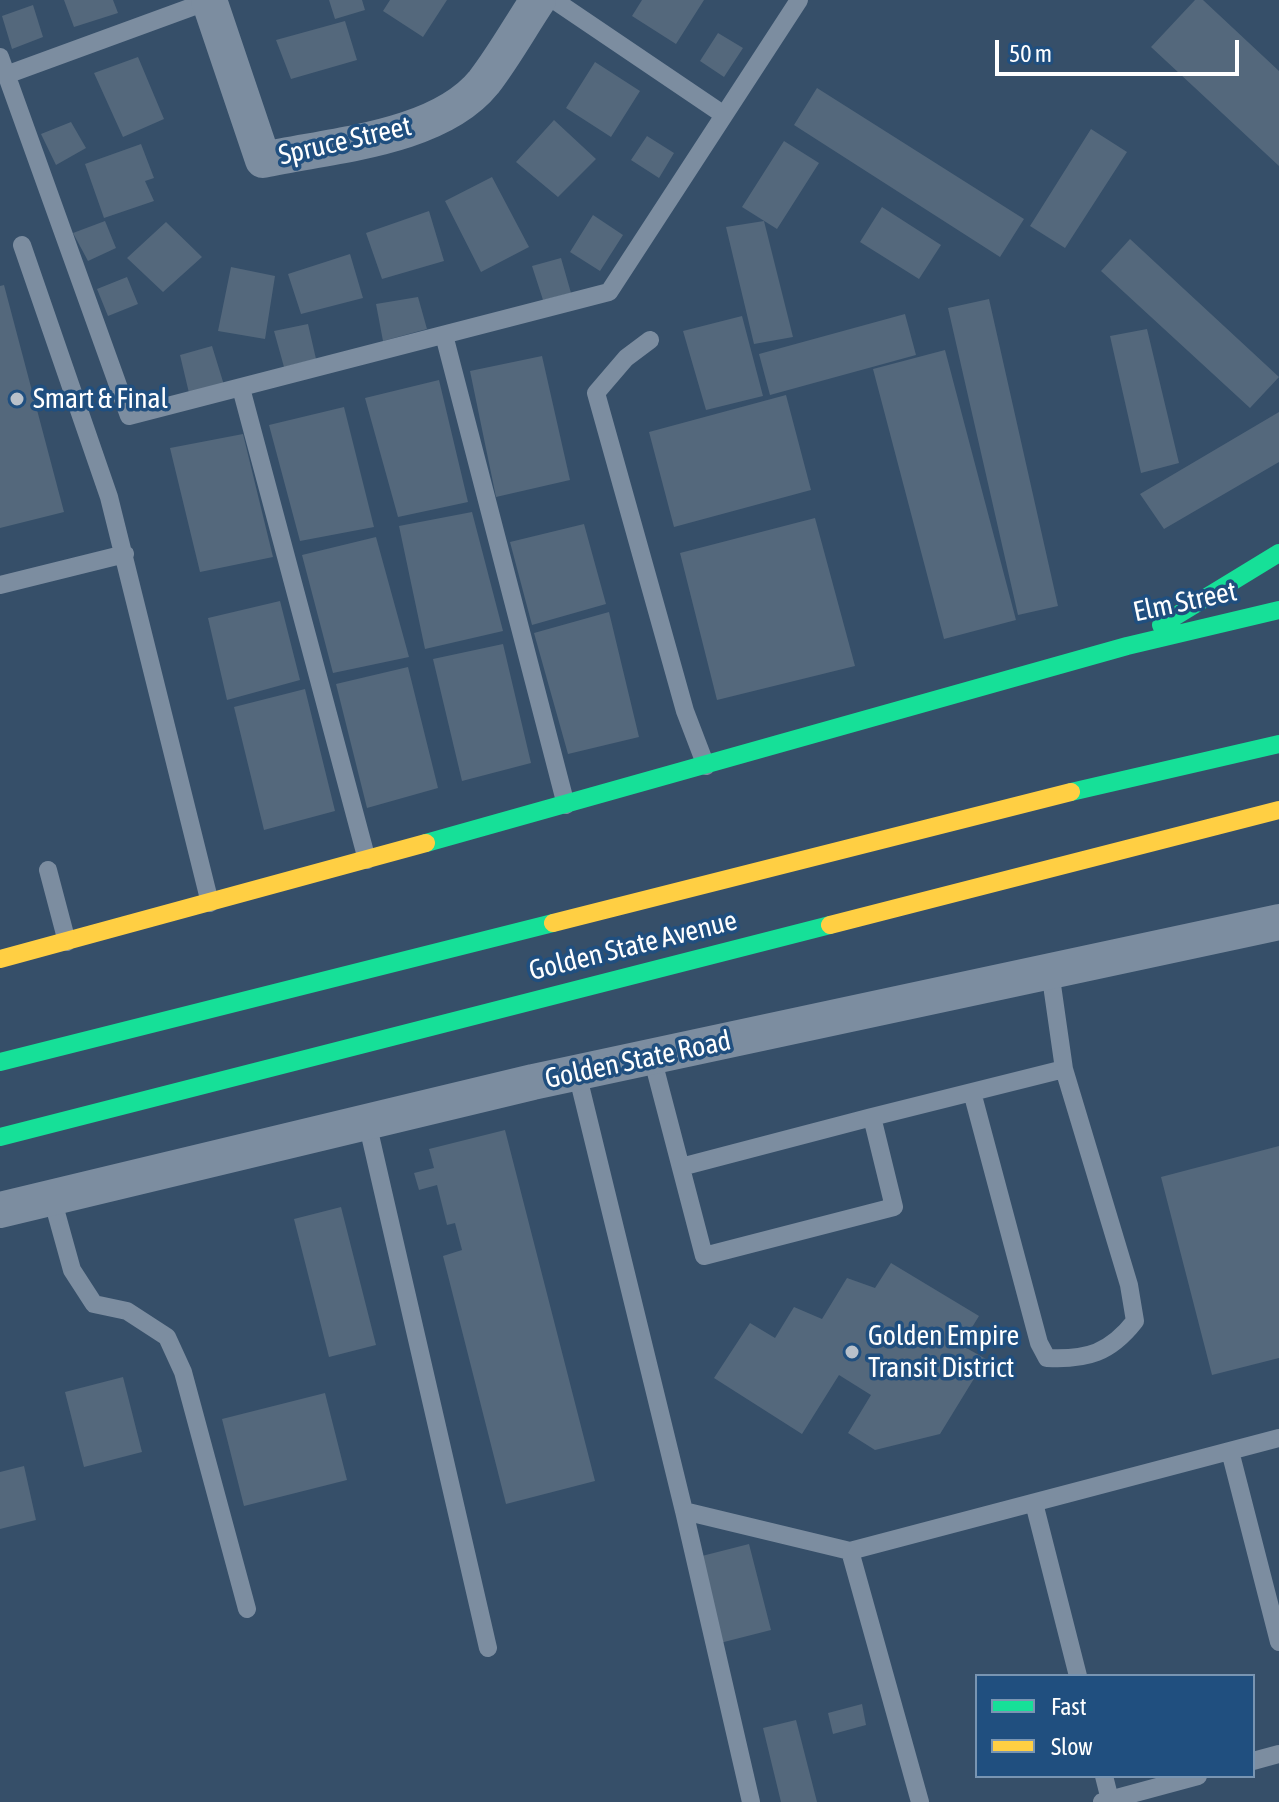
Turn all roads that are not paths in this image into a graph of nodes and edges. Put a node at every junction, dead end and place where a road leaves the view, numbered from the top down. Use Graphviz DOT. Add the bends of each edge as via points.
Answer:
graph roads {
  1 [pos="209,0"];
  2 [pos="538,0"];
  3 [pos="554,0"];
  4 [pos="799,0"];
  5 [pos="3,66"];
  6 [pos="724,115"];
  7 [pos="22,245"];
  8 [pos="444,335"];
  9 [pos="650,340"];
  10 [pos="241,388"];
  11 [pos="1279,553"];
  12 [pos="125,554"];
  13 [pos="0,585"];
  14 [pos="1279,610"];
  15 [pos="1127,646"];
  16 [pos="1279,744"];
  17 [pos="706,766"];
  18 [pos="566,805"];
  19 [pos="1279,810"];
  20 [pos="367,860"];
  21 [pos="48,870"];
  22 [pos="210,903"];
  23 [pos="1279,922"];
  24 [pos="67,942"];
  25 [pos="0,959"];
  26 [pos="1050,971"];
  27 [pos="652,1057"];
  28 [pos="0,1062"];
  29 [pos="1064,1069"];
  30 [pos="577,1073"];
  31 [pos="972,1092"];
  32 [pos="872,1117"];
  33 [pos="367,1122"];
  34 [pos="0,1137"];
  35 [pos="681,1167"];
  36 [pos="52,1198"];
  37 [pos="0,1210"];
  38 [pos="1279,1438"];
  39 [pos="1230,1451"];
  40 [pos="1034,1503"];
  41 [pos="684,1511"];
  42 [pos="850,1551"];
  43 [pos="247,1609"];
  44 [pos="1279,1642"];
  45 [pos="488,1648"];
  46 [pos="1077,1674"];
  47 [pos="1279,1754"];
  48 [pos="1255,1760"];
  49 [pos="1104,1778"];
  50 [pos="1191,1778"];
  51 [pos="1106,1801"];
  52 [pos="751,1802"];
  53 [pos="920,1802"];
  1 -- 2 [label="street, Spruce Street" via="263,160 419,127 453,109 483,83"];
  1 -- 5 [label="lane"];
  3 -- 6 [label="lane"];
  4 -- 6 [label="lane"];
  5 -- 10 [label="lane" via="129,416"];
  6 -- 8 [label="lane" via="609,292"];
  7 -- 12 [label="lane"];
  8 -- 10 [label="lane"];
  8 -- 18 [label="lane"];
  9 -- 17 [label="lane" via="596,393 685,711"];
  10 -- 20 [label="lane"];
  11 -- 15 [label="main road, Elm Street"];
  12 -- 13 [label="lane"];
  12 -- 22 [label="lane"];
  14 -- 15 [label="main road, Elm Street"];
  15 -- 17 [label="main road"];
  16 -- 28 [label="main road, Golden State Avenue"];
  17 -- 18 [label="main road"];
  18 -- 20 [label="main road"];
  19 -- 34 [label="main road, Golden State Avenue"];
  20 -- 22 [label="main road"];
  21 -- 24 [label="lane"];
  22 -- 24 [label="main road"];
  23 -- 26 [label="street, Golden State Road"];
  24 -- 25 [label="main road"];
  26 -- 27 [label="street, Golden State Road"];
  26 -- 29 [label="lane"];
  27 -- 30 [label="street, Golden State Road"];
  27 -- 35 [label="lane"];
  29 -- 31 [label="lane"];
  29 -- 31 [label="lane" via="1135,1321 1117,1345 1075,1360 1047,1358 1039,1343"];
  30 -- 33 [label="street, Golden State Road"];
  30 -- 41 [label="lane"];
  31 -- 32 [label="lane"];
  32 -- 35 [label="lane"];
  32 -- 35 [label="lane" via="894,1207 704,1256"];
  33 -- 36 [label="street, Golden State Road"];
  33 -- 45 [label="lane"];
  36 -- 37 [label="street, Golden State Road"];
  36 -- 43 [label="lane" via="72,1270 94,1304 127,1311 167,1337 183,1372"];
  38 -- 39 [label="lane"];
  39 -- 40 [label="lane"];
  39 -- 44 [label="lane"];
  40 -- 42 [label="lane"];
  40 -- 46 [label="lane"];
  41 -- 42 [label="lane"];
  41 -- 52 [label="lane"];
  42 -- 53 [label="lane"];
  47 -- 48 [label="lane"];
  49 -- 51 [label="lane"];
  50 -- 51 [label="lane"];
}
